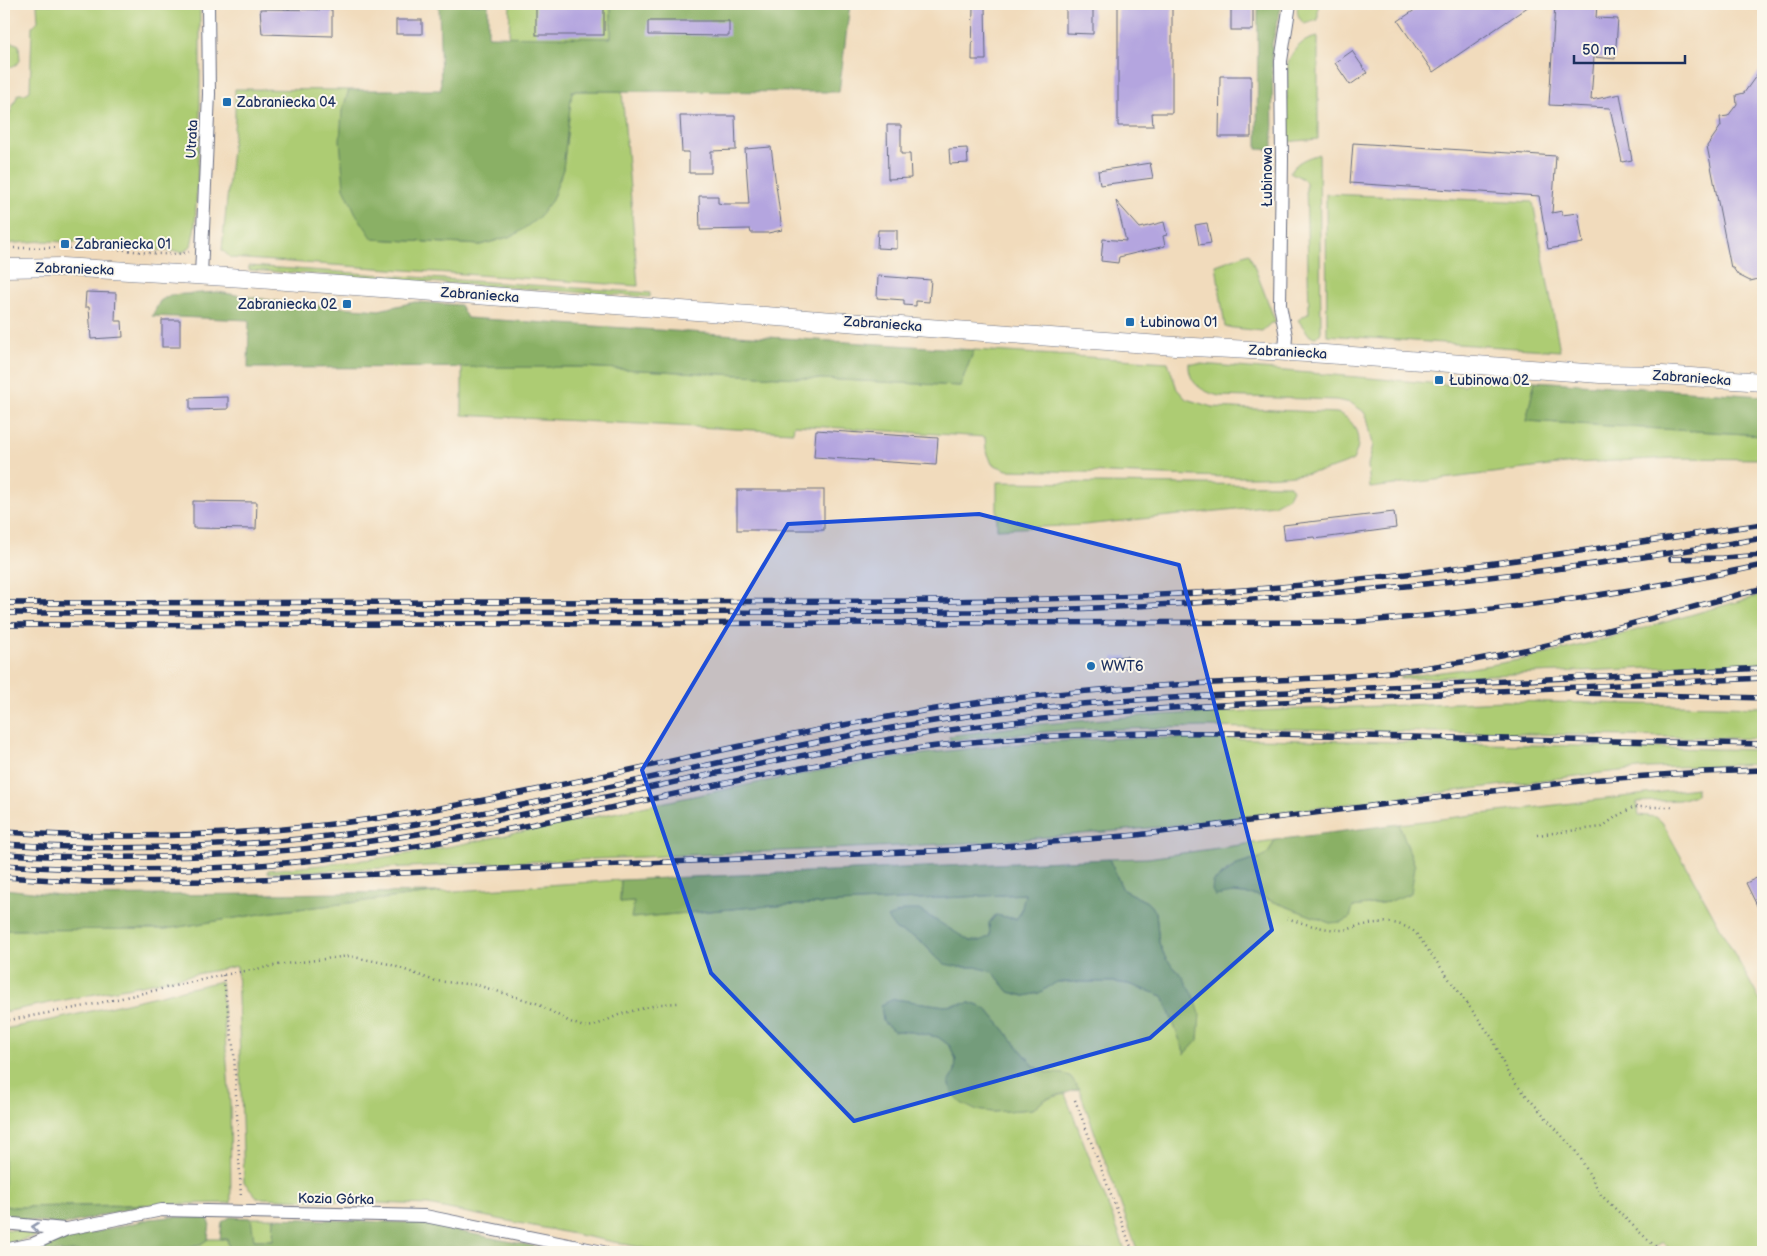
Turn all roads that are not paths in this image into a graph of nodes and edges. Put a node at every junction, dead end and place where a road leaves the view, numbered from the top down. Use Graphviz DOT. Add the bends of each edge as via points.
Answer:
graph roads {
  1 [pos="208,4"];
  2 [pos="1290,4"];
  3 [pos="4,268"];
  4 [pos="201,275"];
  5 [pos="1285,352"];
  6 [pos="1763,382"];
  7 [pos="4,1223"];
  8 [pos="67,1230"];
  9 [pos="4,1250"];
  10 [pos="603,1252"];
  1 -- 4 [label="street, Utrata" via="209,94"];
  2 -- 5 [label="street, Łubinowa" via="1281,61 1280,305 1286,336"];
  3 -- 4 [label="main road, Zabraniecka" via="62,267"];
  4 -- 5 [label="main road, Zabraniecka"];
  5 -- 6 [label="main road, Zabraniecka"];
  8 -- 7 [label="street, Kozia Górka, one-way"];
  8 -- 9 [label="street, Kozia Górka" via="33,1244"];
  8 -- 10 [label="street, Kozia Górka" via="162,1210 425,1216"];
}
